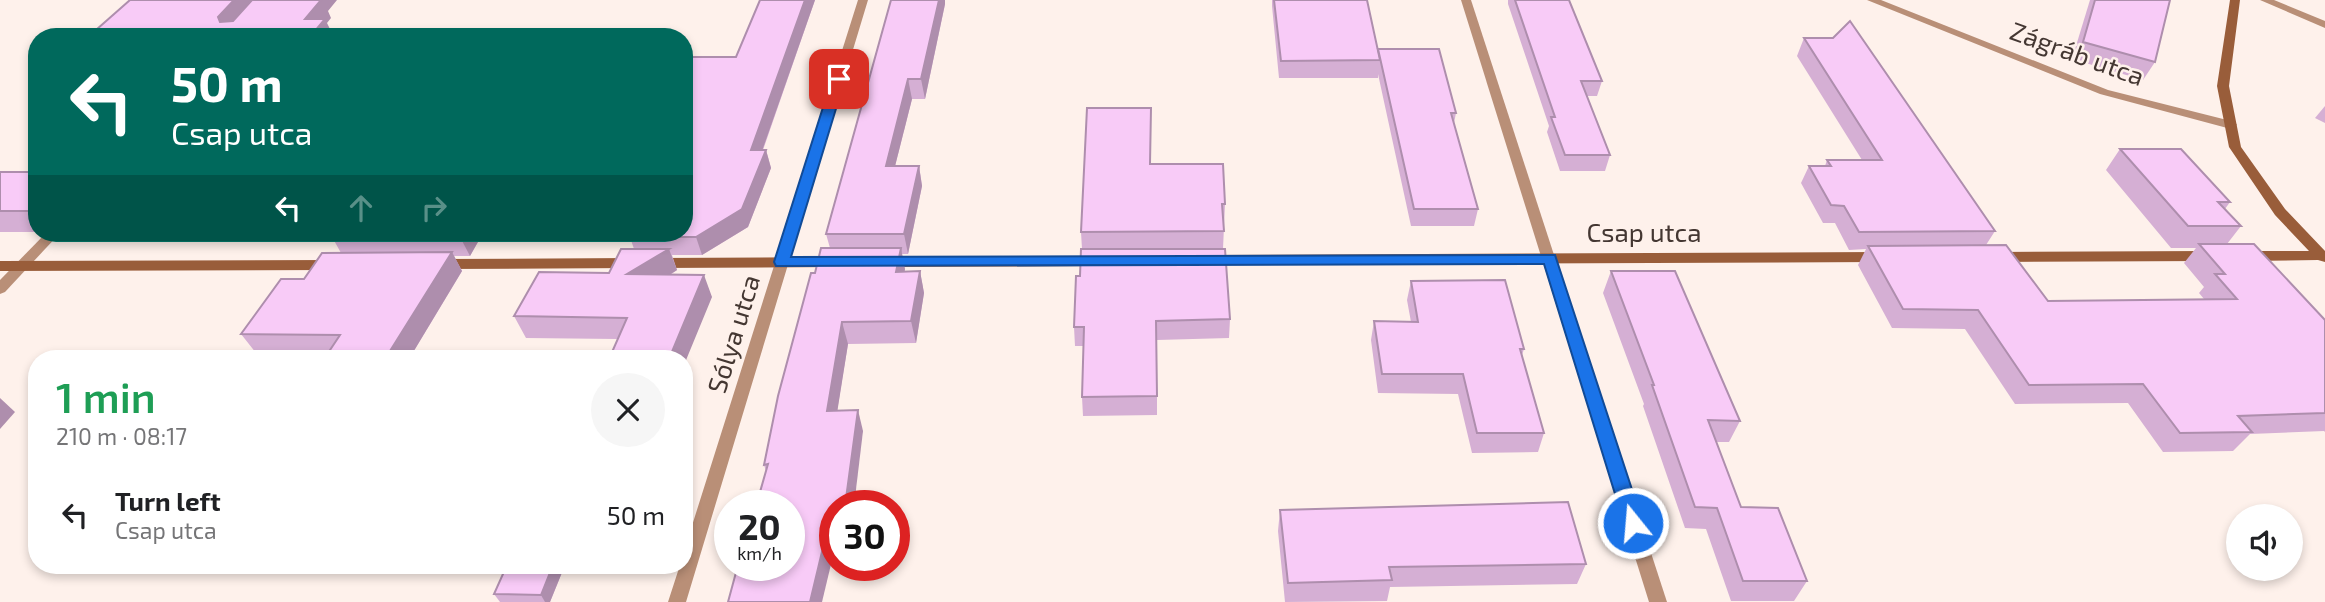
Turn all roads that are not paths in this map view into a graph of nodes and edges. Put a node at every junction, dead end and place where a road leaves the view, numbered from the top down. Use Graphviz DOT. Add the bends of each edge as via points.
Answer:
graph roads {
  1 [pos="863,0"];
  2 [pos="1466,0"];
  3 [pos="1872,0"];
  4 [pos="2235,0"];
  5 [pos="2265,0"];
  6 [pos="2325,25"];
  7 [pos="2231,125"];
  8 [pos="45,242"];
  9 [pos="1894,257"];
  10 [pos="1977,257"];
  11 [pos="2323,257"];
  12 [pos="1550,258"];
  13 [pos="1187,260"];
  14 [pos="1117,261"];
  15 [pos="782,262"];
  16 [pos="422,264"];
  17 [pos="353,265"];
  18 [pos="0,267"];
  19 [pos="21,267"];
  20 [pos="0,289"];
  21 [pos="693,550"];
  22 [pos="686,574"];
  23 [pos="677,602"];
  24 [pos="1658,602"];
  1 -- 15 [label="street, Sólya utca"];
  2 -- 12 [label="street"];
  3 -- 7 [label="street, Zágráb utca" via="2104,92"];
  4 -- 7 [label="street" via="2223,86"];
  5 -- 6 [label="street"];
  7 -- 11 [label="street" via="2235,147 2252,172 2280,212"];
  8 -- 19 [label="street"];
  9 -- 12 [label="street, Csap utca"];
  10 -- 11 [label="street"];
  12 -- 13 [label="street, Csap utca"];
  12 -- 24 [label="street"];
  14 -- 15 [label="street"];
  15 -- 16 [label="street"];
  15 -- 21 [label="street, Sólya utca"];
  17 -- 19 [label="street"];
  18 -- 19 [label="street"];
  19 -- 20 [label="street"];
  22 -- 23 [label="street, Sólya utca"];
}
